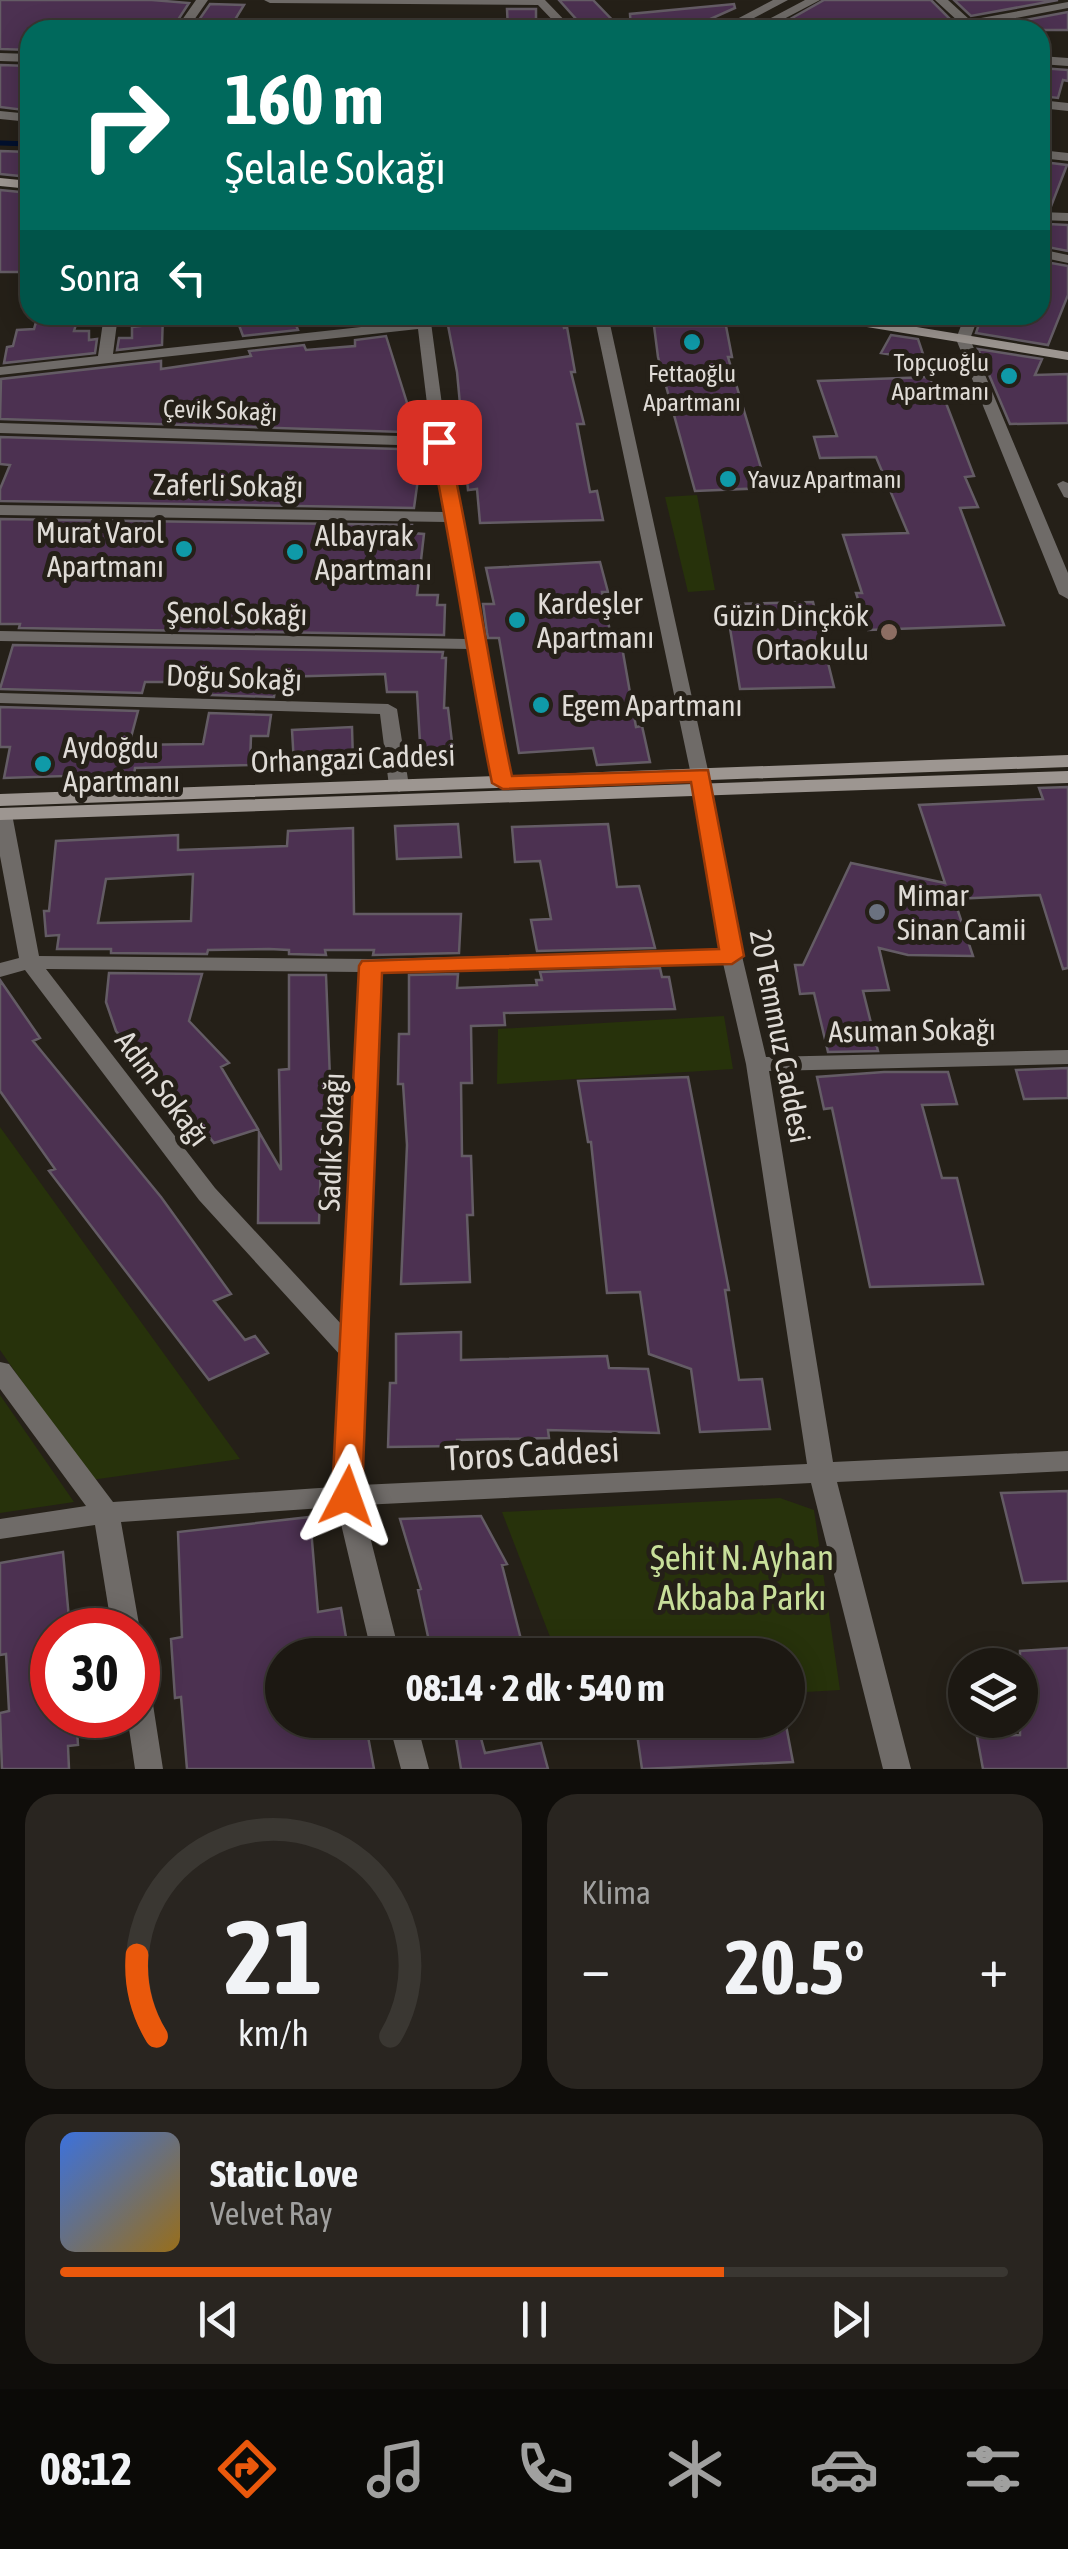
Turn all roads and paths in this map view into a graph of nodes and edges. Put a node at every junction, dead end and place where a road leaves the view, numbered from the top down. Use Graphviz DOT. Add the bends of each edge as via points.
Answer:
graph roads {
  1 [pos="270,0"];
  2 [pos="782,0"];
  3 [pos="814,0"];
  4 [pos="940,0"];
  5 [pos="317,1"];
  6 [pos="514,1"];
  7 [pos="540,1"];
  8 [pos="1068,5"];
  9 [pos="744,17"];
  10 [pos="558,20"];
  11 [pos="739,20"];
  12 [pos="757,20"];
  13 [pos="770,20"];
  14 [pos="964,20"];
  15 [pos="978,20"];
  16 [pos="110,325"];
  17 [pos="324,325"];
  18 [pos="388,325"];
  19 [pos="425,325"];
  20 [pos="603,325"];
  21 [pos="878,325"];
  22 [pos="968,325"];
  23 [pos="324,334"];
  24 [pos="963,339"];
  25 [pos="1068,356"];
  26 [pos="105,358"];
  27 [pos="0,371"];
  28 [pos="0,428"];
  29 [pos="439,442"];
  30 [pos="0,510"];
  31 [pos="456,517"];
  32 [pos="1066,584"];
  33 [pos="0,636"];
  34 [pos="474,644"];
  35 [pos="0,698"];
  36 [pos="1068,761"];
  37 [pos="1068,777"];
  38 [pos="503,783"];
  39 [pos="702,783"];
  40 [pos="399,786"];
  41 [pos="1,810"];
  42 [pos="732,956"];
  43 [pos="30,962"];
  44 [pos="370,966"];
  45 [pos="0,970"];
  46 [pos="1068,1057"];
  47 [pos="758,1064"];
  48 [pos="356,1356"];
  49 [pos="0,1371"];
  50 [pos="1068,1461"];
  51 [pos="822,1475"];
  52 [pos="347,1496"];
  53 [pos="106,1513"];
  54 [pos="0,1528"];
  55 [pos="122,1608"];
  56 [pos="382,1638"];
  57 [pos="145,1738"];
  58 [pos="406,1738"];
  59 [pos="150,1769"];
  60 [pos="414,1769"];
  61 [pos="897,1769"];
  1 -- 5 [label="street"];
  2 -- 9 [label="street"];
  3 -- 13 [label="street"];
  4 -- 14 [label="street"];
  5 -- 6 [label="street"];
  6 -- 7 [label="street"];
  7 -- 10 [label="street"];
  8 -- 15 [label="street"];
  9 -- 11 [label="street"];
  9 -- 12 [label="street"];
  16 -- 26 [label="street"];
  17 -- 23 [label="street"];
  18 -- 23 [label="street"];
  19 -- 29 [label="street"];
  20 -- 39 [label="street, 20 Temmuz Caddesi"];
  21 -- 24 [label="main road"];
  22 -- 24 [label="street"];
  23 -- 26 [label="street"];
  24 -- 25 [label="main road"];
  24 -- 32 [label="street"];
  26 -- 27 [label="street"];
  28 -- 29 [label="street, Çevik Sokağı"];
  29 -- 31 [label="street"];
  30 -- 31 [label="street, Zaferli Sokağı"];
  31 -- 34 [label="street"];
  33 -- 34 [label="street, Şenol Sokağı"];
  34 -- 38 [label="street"];
  35 -- 40 [label="street, Doğu Sokağı" via="388,709"];
  36 -- 39 [label="main road, Orhangazi Caddesi"];
  37 -- 39 [label="main road, Orhangazi Caddesi"];
  38 -- 39 [label="main road, Orhangazi Caddesi"];
  38 -- 40 [label="main road, Orhangazi Caddesi"];
  39 -- 41 [label="main road, Orhangazi Caddesi"];
  39 -- 42 [label="street, 20 Temmuz Caddesi"];
  40 -- 41 [label="main road, Orhangazi Caddesi"];
  41 -- 43 [label="street, Adım Sokağı"];
  42 -- 44 [label="street"];
  42 -- 47 [label="street, 20 Temmuz Caddesi"];
  43 -- 44 [label="street"];
  43 -- 45 [label="street"];
  43 -- 48 [label="street, Adım Sokağı" via="207,1194"];
  44 -- 48 [label="street, Sadık Sokağı"];
  46 -- 47 [label="street, Asuman Sokağı"];
  47 -- 51 [label="street, 20 Temmuz Caddesi"];
  48 -- 52 [label="street, Sadık Sokağı"];
  49 -- 53 [label="street"];
  50 -- 51 [label="street, Toros Caddesi"];
  51 -- 52 [label="street, Toros Caddesi"];
  51 -- 61 [label="street, 20 Temmuz Caddesi"];
  52 -- 53 [label="street, Toros Caddesi"];
  52 -- 56 [label="street, Sadık Sokağı"];
  53 -- 54 [label="street, Toros Caddesi"];
  53 -- 55 [label="street"];
  57 -- 59 [label="street"];
  58 -- 60 [label="street"];
}
